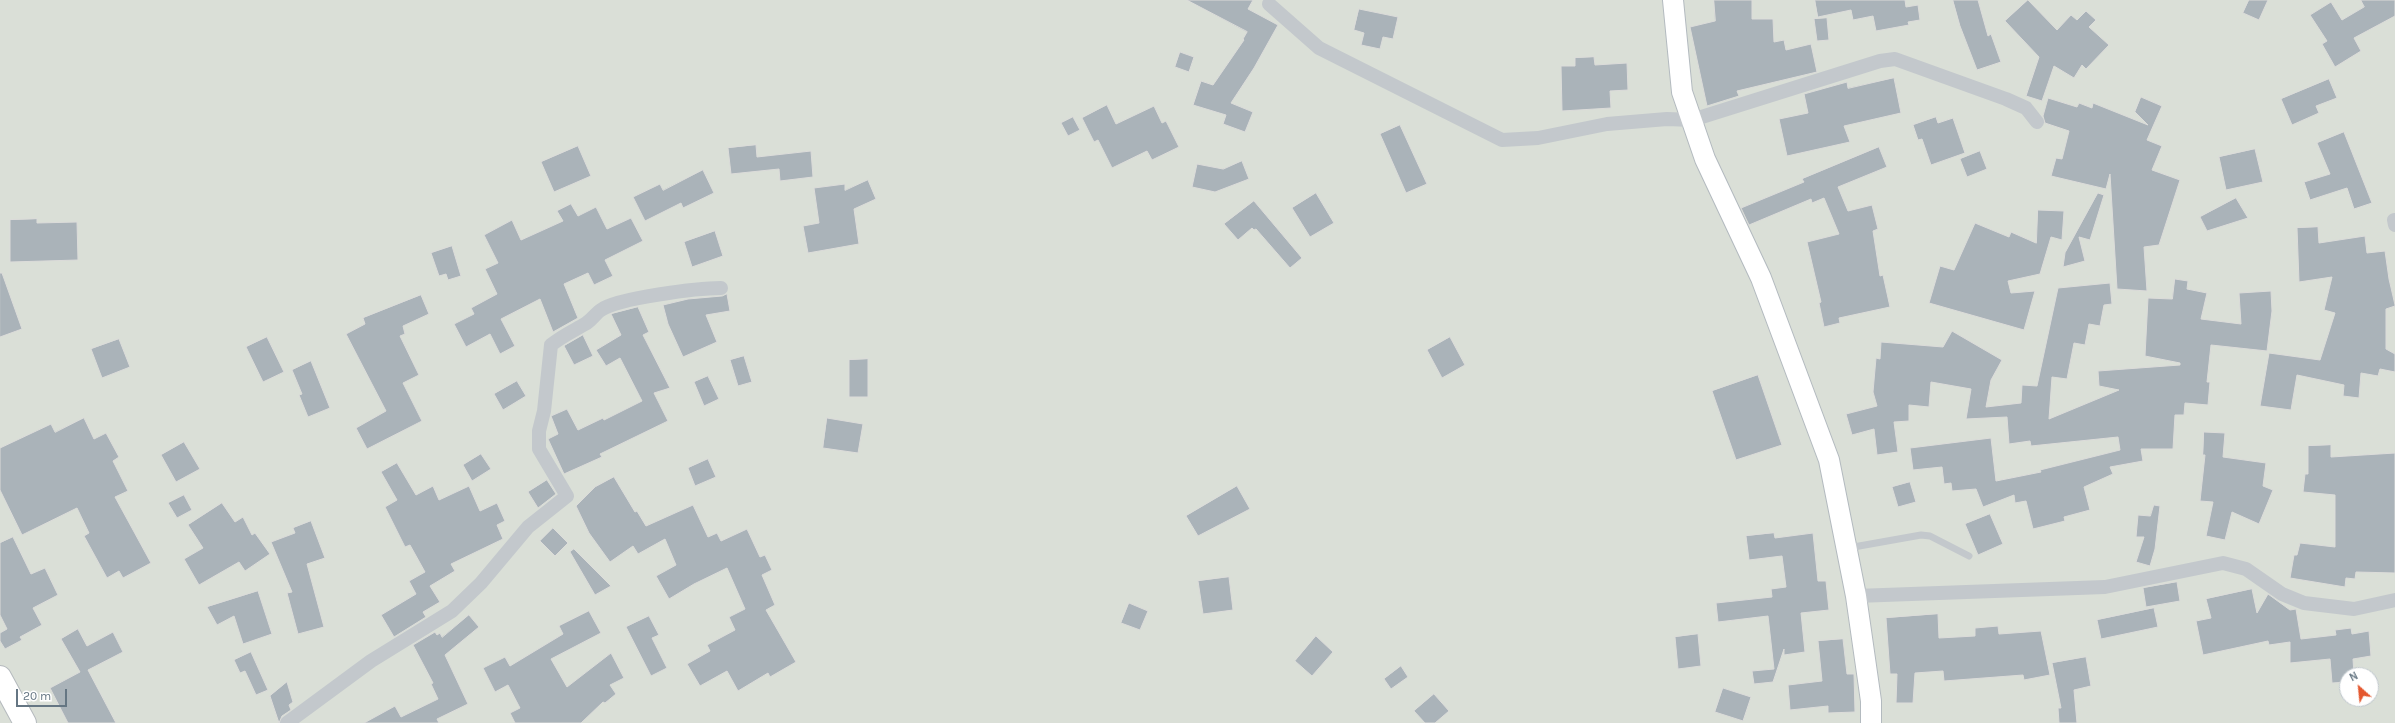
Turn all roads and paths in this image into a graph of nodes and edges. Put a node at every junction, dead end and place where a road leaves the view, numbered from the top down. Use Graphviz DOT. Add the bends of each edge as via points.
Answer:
graph roads {
  1 [pos="1673,0"];
  2 [pos="1269,4"];
  3 [pos="1692,120"];
  4 [pos="2037,122"];
  5 [pos="722,288"];
  6 [pos="1847,548"];
  7 [pos="1969,556"];
  8 [pos="1856,596"];
  9 [pos="2395,600"];
  10 [pos="0,676"];
  11 [pos="25,723"];
  12 [pos="287,723"];
  13 [pos="1871,723"];
  1 -- 3 [label="street" via="1682,92"];
  2 -- 3 [label="street" via="1319,48 1502,140 1538,138 1607,124 1667,119"];
  3 -- 4 [label="street" via="1880,61 1895,59 2006,99 2026,108"];
  3 -- 6 [label="street" via="1705,159 1761,278 1829,460"];
  5 -- 12 [label="street" via="703,288 620,302 601,309 586,324 566,333 551,345 544,411 539,431 539,449 567,496 528,527 481,584 452,611 371,661"];
  6 -- 7 [label="lane" via="1921,535 1930,536"];
  6 -- 8 [label="street"];
  8 -- 9 [label="street" via="2105,587 2223,563 2246,569 2282,594 2304,603 2354,608"];
  8 -- 13 [label="street"];
  10 -- 11 [label="main road"];
}
